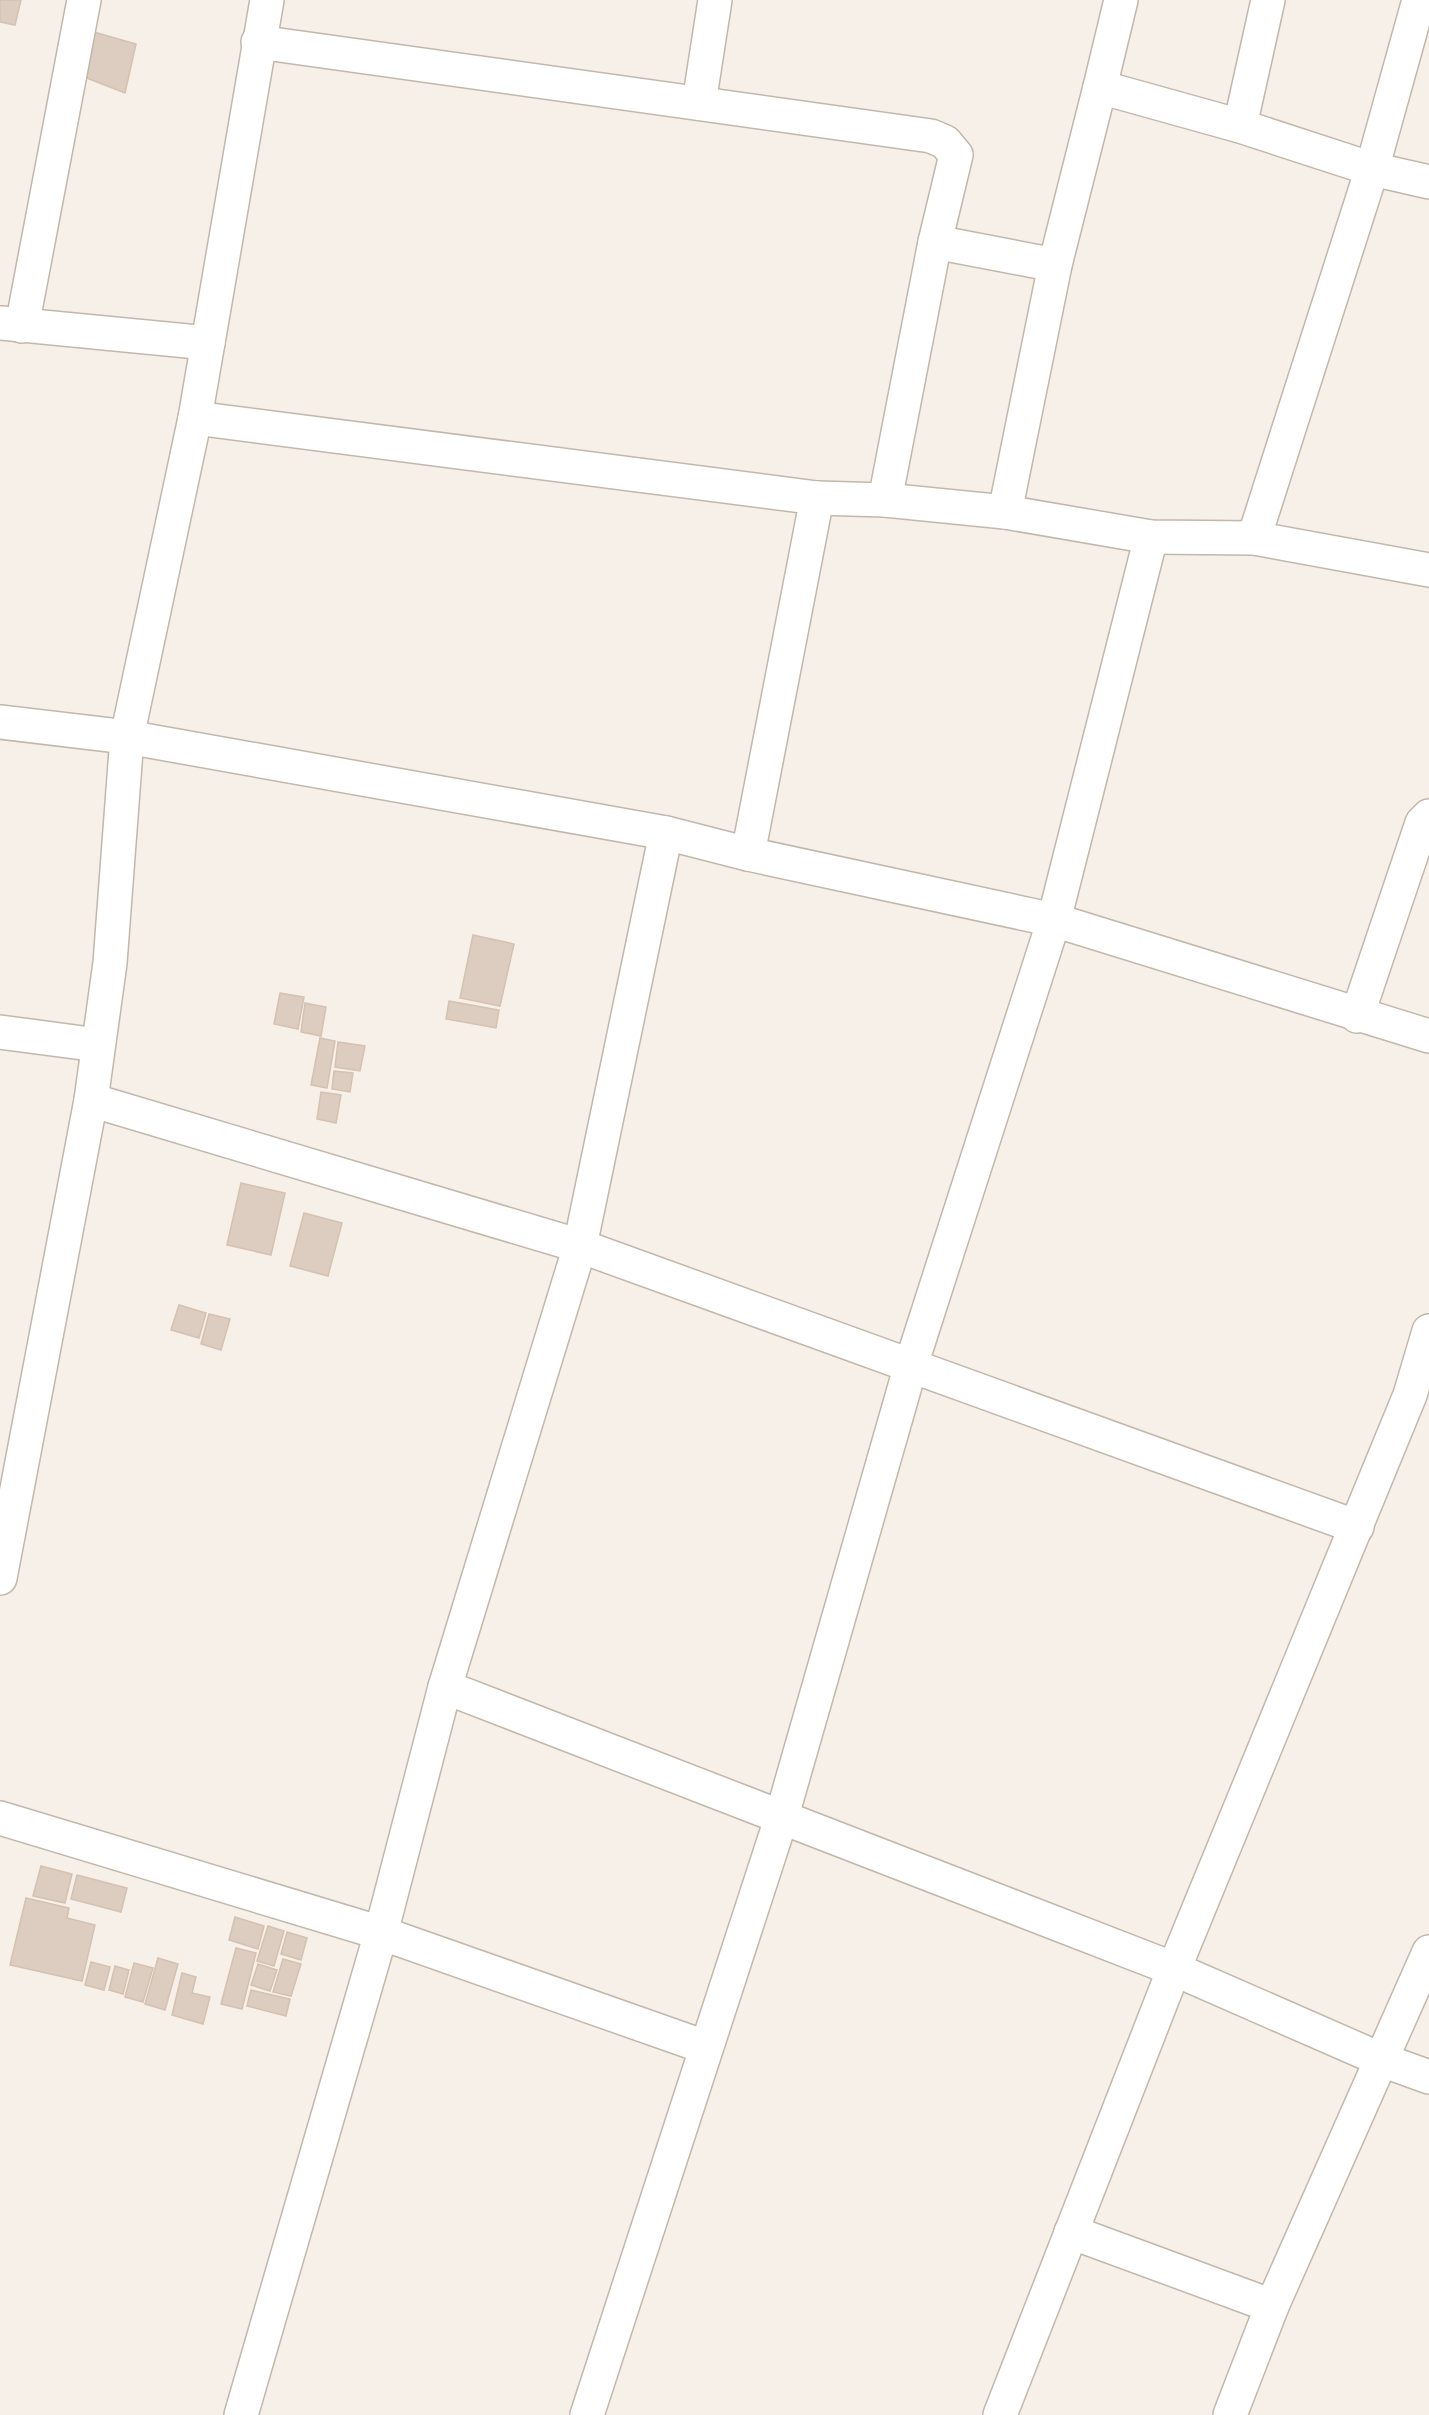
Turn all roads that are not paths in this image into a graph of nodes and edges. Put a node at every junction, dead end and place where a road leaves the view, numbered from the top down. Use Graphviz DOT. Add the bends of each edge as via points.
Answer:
graph roads {
  1 [pos="84,0"];
  2 [pos="267,0"];
  3 [pos="715,0"];
  4 [pos="1121,0"];
  5 [pos="1268,0"];
  6 [pos="1419,0"];
  7 [pos="258,42"];
  8 [pos="1100,87"];
  9 [pos="699,103"];
  10 [pos="1240,126"];
  11 [pos="1372,169"];
  12 [pos="1429,182"];
  13 [pos="935,243"];
  14 [pos="1055,265"];
  15 [pos="11,324"];
  16 [pos="208,343"];
  17 [pos="195,418"];
  18 [pos="817,498"];
  19 [pos="885,500"];
  20 [pos="1005,512"];
  21 [pos="1151,537"];
  22 [pos="1254,538"];
  23 [pos="1429,570"];
  24 [pos="0,722"];
  25 [pos="127,737"];
  26 [pos="1429,816"];
  27 [pos="666,833"];
  28 [pos="748,854"];
  29 [pos="1054,920"];
  30 [pos="1357,1016"];
  31 [pos="0,1032"];
  32 [pos="1429,1036"];
  33 [pos="99,1045"];
  34 [pos="91,1100"];
  35 [pos="580,1246"];
  36 [pos="1429,1331"];
  37 [pos="911,1365"];
  38 [pos="1419,1398"];
  39 [pos="1357,1527"];
  40 [pos="0,1578"];
  41 [pos="445,1687"];
  42 [pos="0,1818"];
  43 [pos="781,1819"];
  44 [pos="381,1933"];
  45 [pos="1429,1952"];
  46 [pos="1174,1969"];
  47 [pos="705,2047"];
  48 [pos="1382,2060"];
  49 [pos="1429,2077"];
  50 [pos="1071,2232"];
  51 [pos="1272,2306"];
  52 [pos="241,2415"];
  53 [pos="588,2415"];
  54 [pos="1000,2415"];
  55 [pos="1230,2415"];
  1 -- 15 [label="street"];
  2 -- 7 [label="street"];
  3 -- 9 [label="street"];
  4 -- 8 [label="street"];
  5 -- 10 [label="street"];
  6 -- 11 [label="street"];
  7 -- 9 [label="street"];
  7 -- 16 [label="street"];
  8 -- 10 [label="street"];
  8 -- 14 [label="street"];
  9 -- 13 [label="street" via="931,136 945,142 956,155"];
  10 -- 11 [label="street"];
  11 -- 12 [label="street"];
  11 -- 22 [label="street"];
  13 -- 14 [label="street"];
  13 -- 19 [label="street"];
  14 -- 20 [label="street"];
  15 -- 16 [label="street"];
  16 -- 17 [label="street"];
  17 -- 18 [label="street"];
  17 -- 25 [label="street"];
  18 -- 19 [label="street"];
  18 -- 28 [label="street"];
  19 -- 20 [label="street"];
  20 -- 21 [label="street"];
  21 -- 22 [label="street"];
  21 -- 29 [label="street"];
  22 -- 23 [label="street"];
  24 -- 25 [label="street"];
  25 -- 27 [label="street"];
  25 -- 33 [label="street" via="110,963"];
  26 -- 30 [label="street" via="1422,823"];
  27 -- 28 [label="street"];
  27 -- 35 [label="street"];
  28 -- 29 [label="street"];
  29 -- 30 [label="street"];
  29 -- 37 [label="street"];
  30 -- 32 [label="street"];
  31 -- 33 [label="street"];
  33 -- 34 [label="street"];
  34 -- 35 [label="street"];
  34 -- 40 [label="street"];
  35 -- 37 [label="street"];
  35 -- 41 [label="street"];
  36 -- 38 [label="street"];
  37 -- 39 [label="street"];
  37 -- 43 [label="street"];
  38 -- 39 [label="street"];
  39 -- 46 [label="street"];
  41 -- 43 [label="street"];
  41 -- 44 [label="street"];
  42 -- 44 [label="street"];
  43 -- 46 [label="street"];
  43 -- 47 [label="street"];
  44 -- 47 [label="street"];
  44 -- 52 [label="street"];
  45 -- 48 [label="street"];
  46 -- 48 [label="street"];
  46 -- 50 [label="street"];
  47 -- 53 [label="street"];
  48 -- 49 [label="street"];
  48 -- 51 [label="street"];
  50 -- 51 [label="street"];
  50 -- 54 [label="street"];
  51 -- 55 [label="street"];
}
